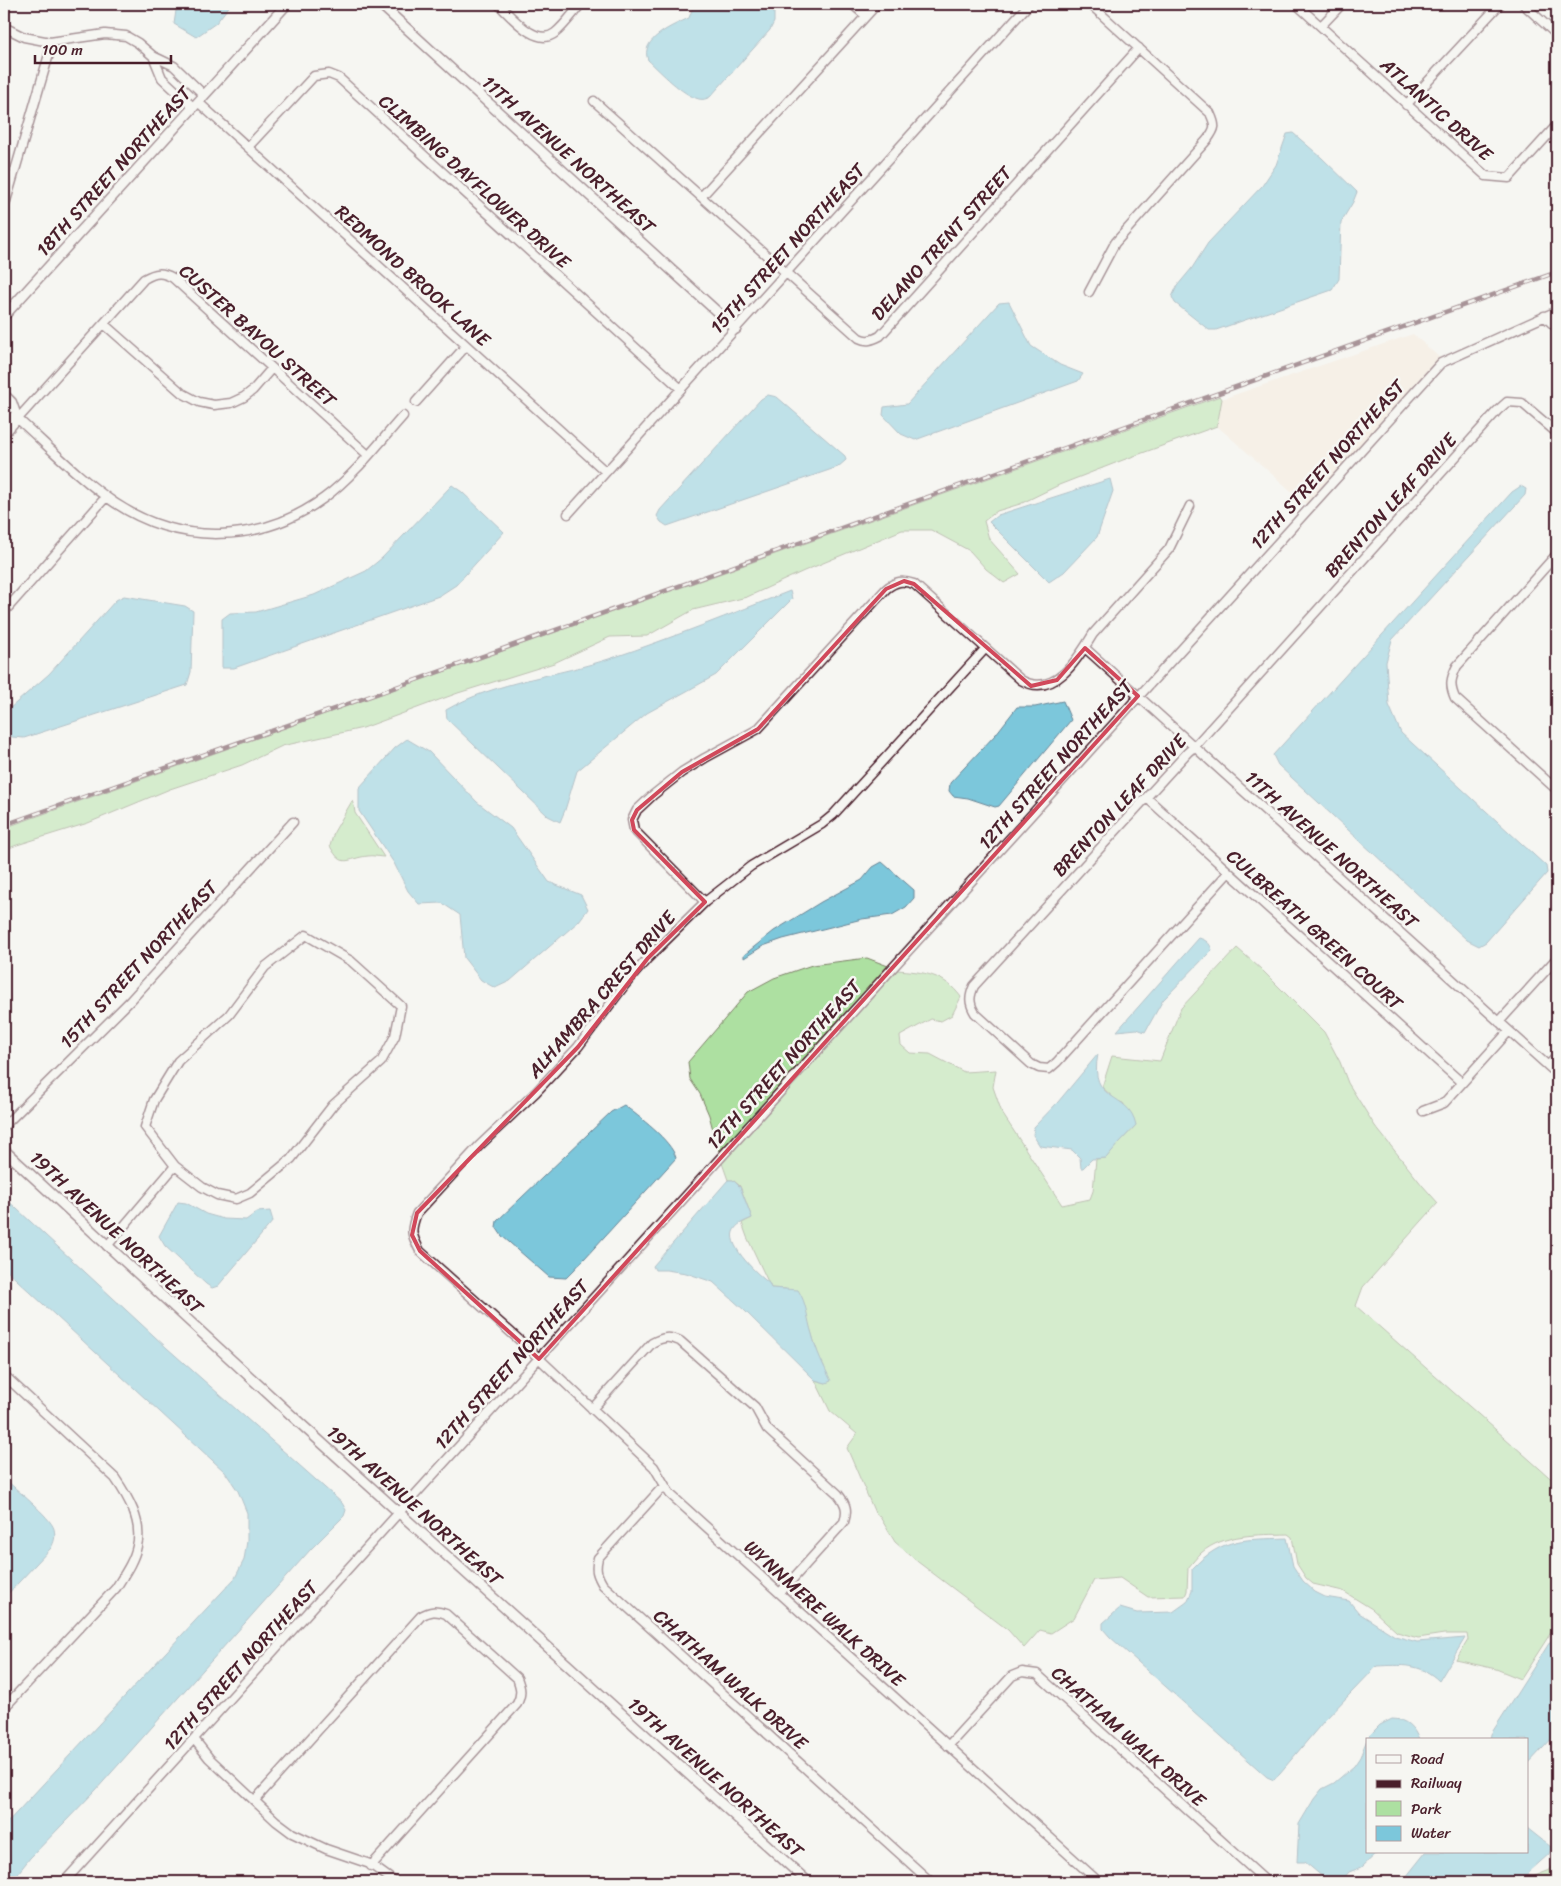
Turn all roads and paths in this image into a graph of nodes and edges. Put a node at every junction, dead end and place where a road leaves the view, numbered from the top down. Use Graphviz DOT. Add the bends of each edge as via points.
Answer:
graph roads {
  1 [pos="287,4"];
  2 [pos="380,4"];
  3 [pos="498,4"];
  4 [pos="581,4"];
  5 [pos="852,4"];
  6 [pos="877,4"];
  7 [pos="1029,4"];
  8 [pos="1090,4"];
  9 [pos="1296,4"];
  10 [pos="1342,4"];
  11 [pos="1500,4"];
  12 [pos="1523,4"];
  13 [pos="866,16"];
  14 [pos="1321,26"];
  15 [pos="4,27"];
  16 [pos="1557,35"];
  17 [pos="50,42"];
  18 [pos="1139,48"];
  19 [pos="153,56"];
  20 [pos="183,75"];
  21 [pos="172,87"];
  22 [pos="204,94"];
  23 [pos="594,101"];
  24 [pos="196,104"];
  25 [pos="1406,105"];
  26 [pos="1557,125"];
  27 [pos="248,147"];
  28 [pos="702,196"];
  29 [pos="4,208"];
  30 [pos="786,273"];
  31 [pos="1089,292"];
  32 [pos="1557,311"];
  33 [pos="4,316"];
  34 [pos="1544,316"];
  35 [pos="104,324"];
  36 [pos="1557,328"];
  37 [pos="736,329"];
  38 [pos="466,346"];
  39 [pos="272,368"];
  40 [pos="681,389"];
  41 [pos="4,394"];
  42 [pos="416,402"];
  43 [pos="4,415"];
  44 [pos="403,416"];
  45 [pos="18,419"];
  46 [pos="1557,433"];
  47 [pos="4,434"];
  48 [pos="368,455"];
  49 [pos="606,472"];
  50 [pos="106,497"];
  51 [pos="1190,506"];
  52 [pos="568,514"];
  53 [pos="1557,554"];
  54 [pos="4,612"];
  55 [pos="1085,648"];
  56 [pos="985,649"];
  57 [pos="1138,696"];
  58 [pos="1194,747"];
  59 [pos="1557,790"];
  60 [pos="1147,798"];
  61 [pos="293,822"];
  62 [pos="1228,873"];
  63 [pos="705,902"];
  64 [pos="1557,958"];
  65 [pos="1499,1022"];
  66 [pos="1509,1031"];
  67 [pos="1557,1056"];
  68 [pos="1548,1066"];
  69 [pos="1557,1074"];
  70 [pos="1462,1084"];
  71 [pos="1423,1111"];
  72 [pos="4,1126"];
  73 [pos="4,1150"];
  74 [pos="175,1166"];
  75 [pos="107,1246"];
  76 [pos="539,1359"];
  77 [pos="4,1375"];
  78 [pos="592,1410"];
  79 [pos="665,1487"];
  80 [pos="400,1513"];
  81 [pos="780,1594"];
  82 [pos="4,1708"];
  83 [pos="194,1739"];
  84 [pos="948,1746"];
  85 [pos="255,1800"];
  86 [pos="371,1866"];
  87 [pos="64,1882"];
  88 [pos="395,1882"];
  89 [pos="808,1882"];
  90 [pos="930,1882"];
  91 [pos="1099,1882"];
  92 [pos="1267,1882"];
  1 -- 22 [label="street, 18TH STREET NORTHEAST"];
  2 -- 37 [label="street, 11TH AVENUE NORTHEAST"];
  3 -- 4 [label="street" via="527,31 544,37 555,32"];
  5 -- 13 [label="street"];
  6 -- 13 [label="street"];
  7 -- 30 [label="street, 15TH STREET NORTHEAST"];
  8 -- 18 [label="street"];
  9 -- 14 [label="street, ATLANTIC DRIVE"];
  10 -- 14 [label="street"];
  11 -- 25 [label="street"];
  12 -- 16 [label="street"];
  13 -- 28 [label="street"];
  14 -- 25 [label="street, ATLANTIC DRIVE"];
  15 -- 17 [label="street, REDMOND BROOK LANE" via="24,37"];
  17 -- 19 [label="street, REDMOND BROOK LANE" via="119,34 132,39"];
  17 -- 29 [label="street"];
  18 -- 30 [label="street, DELANO TRENT STREET" via="880,336 865,341 859,338"];
  18 -- 31 [label="street" via="1210,113 1215,124 1207,140 1116,243"];
  19 -- 20 [label="street, REDMOND BROOK LANE" via="174,66"];
  19 -- 21 [label="street, REDMOND BROOK LANE" via="162,78"];
  20 -- 21 [label="street"];
  20 -- 22 [label="street, REDMOND BROOK LANE"];
  21 -- 24 [label="street, REDMOND BROOK LANE"];
  22 -- 24 [label="street, 18TH STREET NORTHEAST"];
  23 -- 28 [label="street, DELANO TRENT STREET"];
  24 -- 27 [label="street, REDMOND BROOK LANE"];
  24 -- 33 [label="street, 18TH STREET NORTHEAST"];
  25 -- 26 [label="street, ATLANTIC DRIVE" via="1486,176 1509,178"];
  27 -- 38 [label="street, REDMOND BROOK LANE"];
  27 -- 40 [label="street, CLIMBING DAYFLOWER DRIVE" via="314,76 329,74 339,78"];
  28 -- 30 [label="street, DELANO TRENT STREET"];
  30 -- 37 [label="street, 15TH STREET NORTHEAST"];
  32 -- 34 [label="street, 12TH STREET NORTHEAST"];
  34 -- 36 [label="street"];
  34 -- 57 [label="street, 12TH STREET NORTHEAST" via="1441,363"];
  35 -- 39 [label="street" via="182,393 199,402 214,405 244,397"];
  35 -- 39 [label="street, CUSTER BAYOU STREET" via="144,279 154,273 164,273"];
  35 -- 45 [label="street, CUSTER BAYOU STREET"];
  37 -- 40 [label="street, 15TH STREET NORTHEAST"];
  38 -- 42 [label="street"];
  38 -- 49 [label="street, REDMOND BROOK LANE"];
  39 -- 48 [label="street, CUSTER BAYOU STREET"];
  40 -- 49 [label="street, 15TH STREET NORTHEAST"];
  41 -- 45 [label="street" via="12,402"];
  43 -- 45 [label="street"];
  44 -- 48 [label="street"];
  45 -- 47 [label="street, CUSTER BAYOU STREET"];
  45 -- 50 [label="street"];
  46 -- 58 [label="street, BRENTON LEAF DRIVE" via="1522,403 1507,402"];
  48 -- 50 [label="street" via="326,497 304,512 245,532 220,535 170,529 138,516"];
  49 -- 52 [label="street, 15TH STREET NORTHEAST"];
  50 -- 54 [label="street"];
  51 -- 55 [label="street" via="1169,549 1093,634"];
  53 -- 59 [label="street" via="1458,666 1450,687 1455,698"];
  55 -- 56 [label="street" via="1057,680 1047,685 1031,686"];
  55 -- 57 [label="street, 11TH AVENUE NORTHEAST"];
  56 -- 63 [label="street, ALHAMBRA CREST DRIVE" via="833,815 750,866"];
  56 -- 63 [label="street" via="914,584 896,582 758,729 682,772 653,795 637,810 632,820 634,830"];
  57 -- 58 [label="street, 11TH AVENUE NORTHEAST"];
  57 -- 76 [label="street, 12TH STREET NORTHEAST"];
  58 -- 60 [label="street, BRENTON LEAF DRIVE"];
  58 -- 65 [label="street, 11TH AVENUE NORTHEAST"];
  60 -- 62 [label="street, CULBREATH GREEN COURT"];
  60 -- 62 [label="street, BRENTON LEAF DRIVE" via="974,986 970,1004 982,1020 1031,1064 1049,1068"];
  61 -- 72 [label="street, 15TH STREET NORTHEAST" via="130,1001"];
  62 -- 70 [label="street, CULBREATH GREEN COURT"];
  63 -- 76 [label="street, ALHAMBRA CREST DRIVE" via="648,958 572,1054 478,1146 417,1212 412,1224 412,1235 420,1251"];
  64 -- 65 [label="street"];
  65 -- 66 [label="street, 11TH AVENUE NORTHEAST"];
  66 -- 68 [label="street, 11TH AVENUE NORTHEAST"];
  66 -- 70 [label="street"];
  67 -- 68 [label="street"];
  68 -- 69 [label="street, 11TH AVENUE NORTHEAST"];
  70 -- 71 [label="street" via="1444,1103"];
  73 -- 75 [label="street, 19TH AVENUE NORTHEAST"];
  74 -- 74 [label="street" via="217,1195 236,1199 250,1193 291,1159 333,1105 381,1062 395,1036 401,1006 351,961 306,935 265,967 229,1015 178,1061 154,1100 145,1127"];
  74 -- 75 [label="street"];
  75 -- 80 [label="street, 19TH AVENUE NORTHEAST"];
  76 -- 78 [label="street, WYNNMERE WALK DRIVE"];
  76 -- 80 [label="street, 12TH STREET NORTHEAST"];
  77 -- 82 [label="street" via="115,1478 138,1522 138,1546 116,1588"];
  78 -- 79 [label="street, WYNNMERE WALK DRIVE" via="654,1467"];
  78 -- 81 [label="street" via="652,1343 671,1337 680,1341 755,1407 767,1429 838,1494 847,1511 844,1522"];
  79 -- 81 [label="street, WYNNMERE WALK DRIVE"];
  79 -- 90 [label="street, CHATHAM WALK DRIVE" via="598,1558 597,1576"];
  80 -- 83 [label="street, 12TH STREET NORTHEAST"];
  80 -- 89 [label="street, 19TH AVENUE NORTHEAST"];
  81 -- 84 [label="street, WYNNMERE WALK DRIVE"];
  83 -- 85 [label="street" via="208,1758"];
  83 -- 87 [label="street, 12TH STREET NORTHEAST"];
  84 -- 91 [label="street, WYNNMERE WALK DRIVE"];
  84 -- 92 [label="street, CHATHAM WALK DRIVE" via="1012,1676 1022,1672 1037,1674"];
  85 -- 86 [label="street" via="292,1833"];
  85 -- 86 [label="street" via="420,1616 438,1611 446,1614 517,1678 521,1696"];
  86 -- 88 [label="street"];
}
